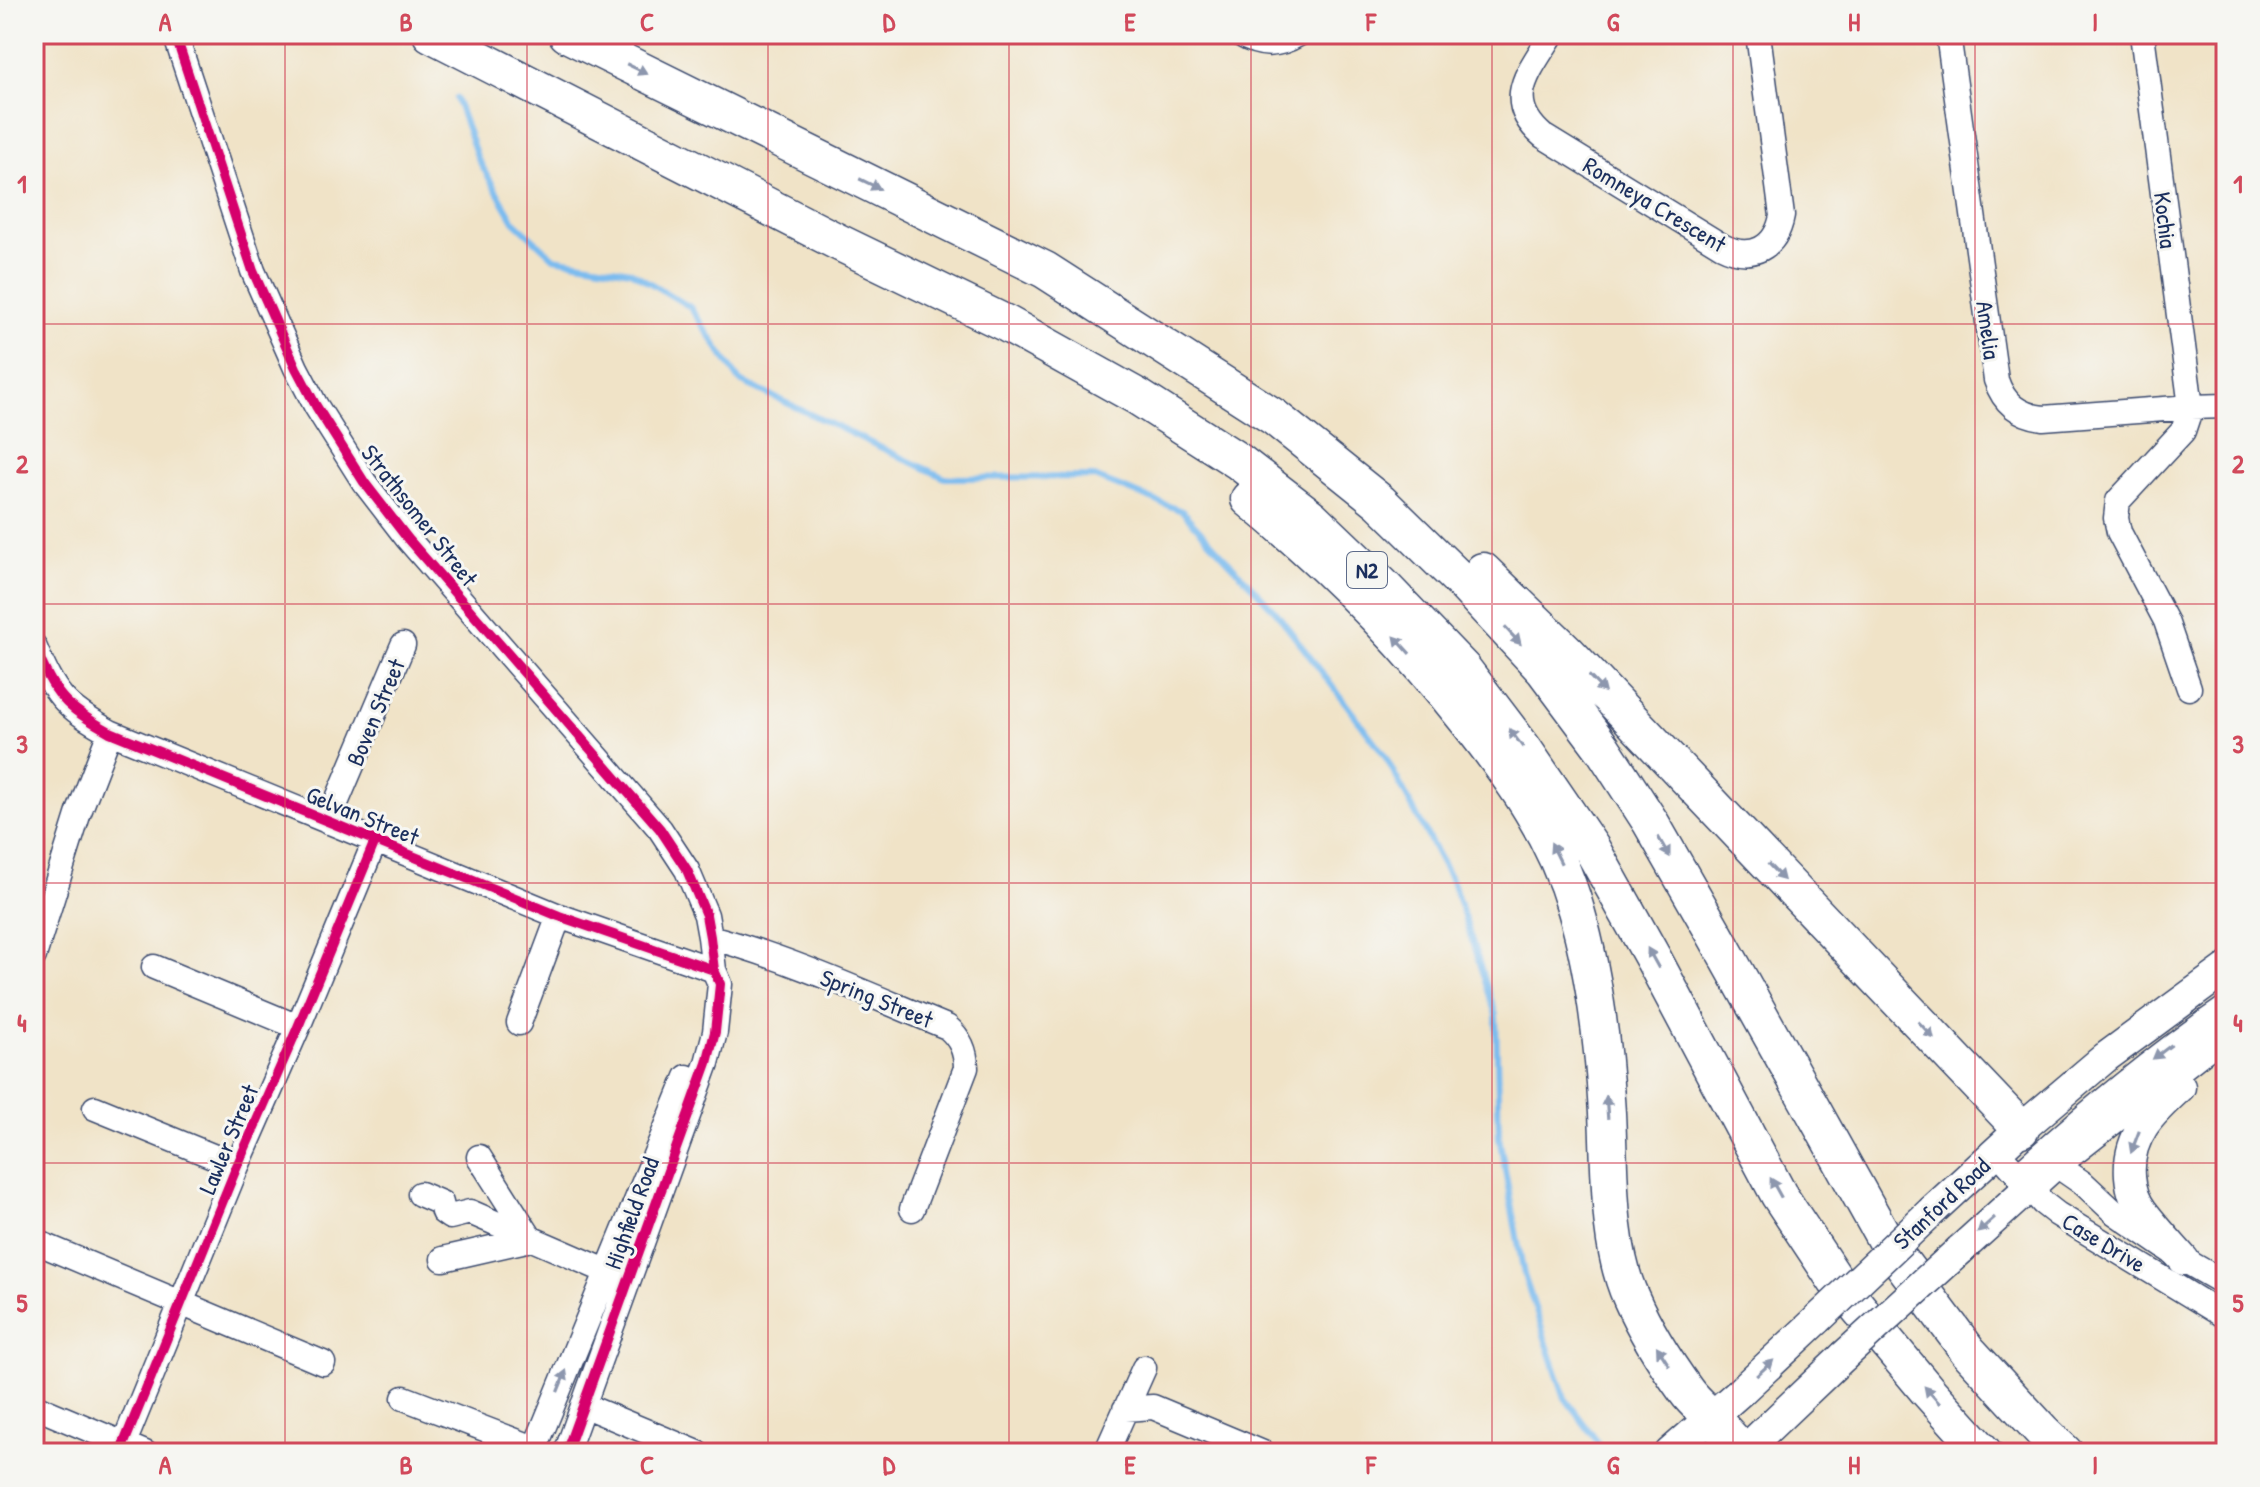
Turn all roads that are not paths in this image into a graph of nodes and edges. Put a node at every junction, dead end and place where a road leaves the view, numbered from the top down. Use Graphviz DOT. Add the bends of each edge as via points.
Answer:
graph roads {
  1 [pos="175,34"];
  2 [pos="431,34"];
  3 [pos="567,34"];
  4 [pos="1239,34"];
  5 [pos="1552,34"];
  6 [pos="1758,34"];
  7 [pos="1948,34"];
  8 [pos="2142,34"];
  9 [pos="1290,39"];
  10 [pos="838,242"];
  11 [pos="1045,270"];
  12 [pos="2226,406"];
  13 [pos="2191,407"];
  14 [pos="403,645"];
  15 [pos="37,667"];
  16 [pos="2189,688"];
  17 [pos="110,732"];
  18 [pos="328,822"];
  19 [pos="375,841"];
  20 [pos="559,916"];
  21 [pos="710,937"];
  22 [pos="34,956"];
  23 [pos="154,967"];
  24 [pos="2226,969"];
  25 [pos="714,979"];
  26 [pos="2226,1008"];
  27 [pos="519,1023"];
  28 [pos="298,1027"];
  29 [pos="2226,1032"];
  30 [pos="2226,1045"];
  31 [pos="95,1108"];
  32 [pos="2029,1149"];
  33 [pos="479,1157"];
  34 [pos="237,1166"];
  35 [pos="2024,1181"];
  36 [pos="431,1198"];
  37 [pos="912,1209"];
  38 [pos="531,1239"];
  39 [pos="34,1241"];
  40 [pos="443,1259"];
  41 [pos="2184,1260"];
  42 [pos="606,1271"];
  43 [pos="2226,1284"];
  44 [pos="182,1304"];
  45 [pos="2226,1317"];
  46 [pos="323,1363"];
  47 [pos="1144,1368"];
  48 [pos="404,1398"];
  49 [pos="583,1405"];
  50 [pos="34,1406"];
  51 [pos="1125,1409"];
  52 [pos="1731,1445"];
  53 [pos="129,1450"];
  54 [pos="534,1451"];
  55 [pos="566,1453"];
  56 [pos="698,1453"];
  57 [pos="1106,1453"];
  58 [pos="1263,1453"];
  59 [pos="1670,1453"];
  60 [pos="1984,1453"];
  61 [pos="2065,1453"];
  1 -- 21 [label="street, Strathsomer Street" via="253,271 316,406 408,539 660,829 687,870"];
  2 -- 10 [label="highway, N2"];
  3 -- 11 [label="highway, N2, one-way"];
  4 -- 9 [label="street" via="1262,45"];
  5 -- 6 [label="street, Romneya Crescent" via="1523,84 1520,96 1529,123 1722,246 1745,253 1762,249 1775,238 1782,216"];
  7 -- 13 [label="street, Amelia" via="1996,380 2006,400 2021,413 2043,418"];
  8 -- 13 [label="street, Kochia"];
  52 -- 10 [label="highway, one-way" via="1688,1393 1630,1296 1617,1253 1600,1033 1586,946 1561,863 1499,760 1371,610 1293,535 1223,479 1132,415"];
  60 -- 10 [label="highway, N2, one-way" via="1836,1281 1779,1195 1592,849 1463,669 1312,518 1238,461 1138,397 1007,324"];
  11 -- 32 [label="highway, one-way" via="1289,409 1396,490 1567,652"];
  11 -- 61 [label="highway, N2, one-way" via="1274,417 1357,483 1464,584 1544,670 1651,823 1887,1243 1968,1351"];
  12 -- 13 [label="street, Amelia"];
  13 -- 16 [label="street" via="2183,431 2118,501 2116,518 2166,621"];
  14 -- 18 [label="street, Boven Street"];
  15 -- 17 [label="street, Gelvan Street" via="65,702"];
  17 -- 18 [label="street, Gelvan Street"];
  17 -- 22 [label="street"];
  18 -- 19 [label="street, Gelvan Street"];
  19 -- 20 [label="street, Gelvan Street"];
  19 -- 28 [label="street, Lawler Street"];
  20 -- 25 [label="street, Gelvan Street"];
  20 -- 27 [label="street"];
  21 -- 25 [label="street, Strathsomer Street"];
  21 -- 37 [label="street, Spring Street" via="754,949 957,1035 966,1068"];
  23 -- 28 [label="street"];
  24 -- 32 [label="main road, Stanford Road" via="2106,1057"];
  25 -- 42 [label="street, Highfield Road" via="693,1059"];
  25 -- 49 [label="street, Highfield Road" via="715,1032 707,1063"];
  26 -- 32 [label="street, one-way"];
  28 -- 34 [label="street, Lawler Street"];
  29 -- 32 [label="main road, Stanford Road"];
  30 -- 41 [label="main road, one-way" via="2159,1106 2137,1133 2131,1150 2137,1201"];
  31 -- 34 [label="street"];
  32 -- 35 [label="main road, Stanford Road"];
  32 -- 35 [label="street, Case Drive"];
  32 -- 41 [label="street, Case Drive"];
  52 -- 32 [label="main road, Stanford Road, one-way, bridge" via="1818,1319 1933,1210"];
  33 -- 38 [label="street"];
  34 -- 44 [label="street, Lawler Street"];
  35 -- 45 [label="street, Case Drive" via="2057,1214"];
  35 -- 52 [label="main road, Stanford Road, one-way, bridge" via="1960,1250 1844,1356"];
  36 -- 38 [label="street" via="458,1195 470,1212"];
  38 -- 40 [label="street"];
  38 -- 42 [label="street"];
  39 -- 44 [label="street"];
  41 -- 43 [label="street, Case Drive"];
  54 -- 42 [label="street, Highfield Road, one-way"];
  44 -- 46 [label="street"];
  44 -- 53 [label="street, Lawler Street"];
  47 -- 51 [label="street"];
  48 -- 54 [label="street"];
  49 -- 55 [label="street, Highfield Road"];
  49 -- 56 [label="street"];
  50 -- 53 [label="street"];
  51 -- 57 [label="street"];
  51 -- 58 [label="street" via="1153,1407"];
  52 -- 59 [label="main road, Stanford Road"];
}
